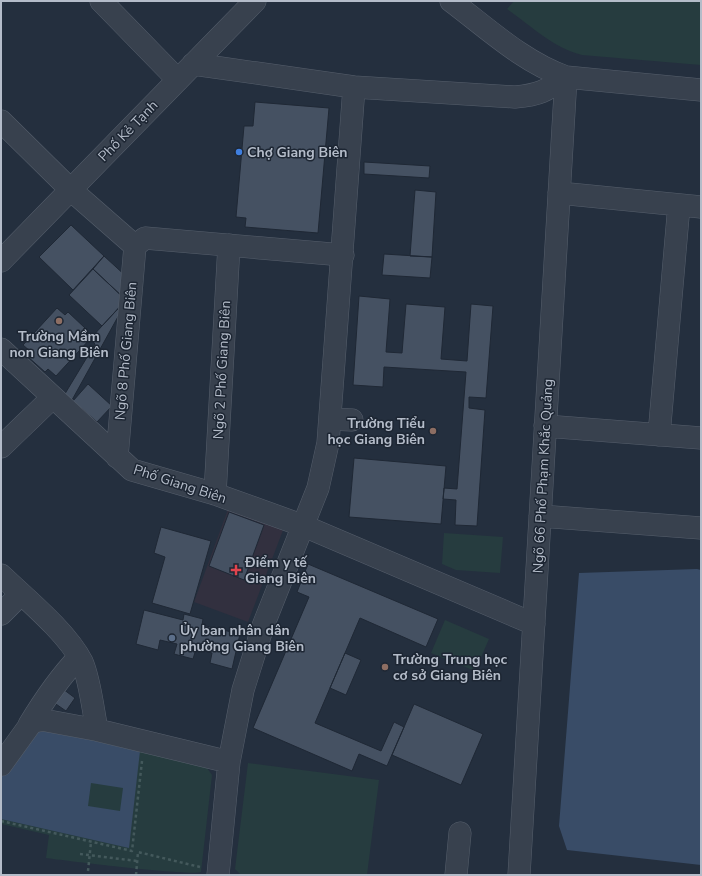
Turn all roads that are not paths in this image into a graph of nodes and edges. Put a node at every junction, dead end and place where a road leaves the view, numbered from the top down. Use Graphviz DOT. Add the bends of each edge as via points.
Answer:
graph roads {
  1 [pos="101,1"];
  2 [pos="255,1"];
  3 [pos="451,1"];
  4 [pos="193,64"];
  5 [pos="566,77"];
  6 [pos="178,80"];
  7 [pos="354,87"];
  8 [pos="701,90"];
  9 [pos="1,121"];
  10 [pos="71,190"];
  11 [pos="559,193"];
  12 [pos="679,205"];
  13 [pos="701,207"];
  14 [pos="229,245"];
  15 [pos="135,246"];
  16 [pos="343,255"];
  17 [pos="1,262"];
  18 [pos="1,349"];
  19 [pos="53,397"];
  20 [pos="330,419"];
  21 [pos="352,420"];
  22 [pos="545,426"];
  23 [pos="659,435"];
  24 [pos="701,438"];
  25 [pos="1,447"];
  26 [pos="117,457"];
  27 [pos="215,494"];
  28 [pos="540,516"];
  29 [pos="304,526"];
  30 [pos="701,528"];
  31 [pos="1,575"];
  32 [pos="21,594"];
  33 [pos="1,614"];
  34 [pos="534,624"];
  35 [pos="79,657"];
  36 [pos="29,725"];
  37 [pos="97,730"];
  38 [pos="229,762"];
  39 [pos="1,765"];
  40 [pos="460,833"];
  41 [pos="212,872"];
  42 [pos="456,875"];
  43 [pos="519,875"];
  1 -- 6 [label="street"];
  2 -- 4 [label="street, Phố Kẻ Tạnh"];
  3 -- 5 [label="street" via="538,65"];
  4 -- 6 [label="street, Phố Kẻ Tạnh"];
  4 -- 7 [label="street"];
  5 -- 7 [label="street" via="534,96"];
  5 -- 8 [label="street"];
  5 -- 11 [label="street, Ngõ 66 Phố Phạm Khắc Quảng"];
  6 -- 10 [label="street, Phố Kẻ Tạnh"];
  7 -- 16 [label="street"];
  9 -- 10 [label="street"];
  10 -- 15 [label="street"];
  10 -- 17 [label="street, Phố Kẻ Tạnh"];
  11 -- 12 [label="street"];
  11 -- 22 [label="street, Ngõ 66 Phố Phạm Khắc Quảng"];
  12 -- 13 [label="street"];
  12 -- 23 [label="street"];
  14 -- 15 [label="street" via="145,238"];
  14 -- 16 [label="street"];
  14 -- 27 [label="street, Ngõ 2 Phố Giang Biên"];
  15 -- 26 [label="street, Ngõ 8 Phố Giang Biên"];
  16 -- 20 [label="street"];
  18 -- 19 [label="street, Phố Giang Biên"];
  19 -- 25 [label="street"];
  19 -- 26 [label="street, Phố Giang Biên"];
  20 -- 21 [label="street"];
  20 -- 29 [label="street" via="328,443 318,488"];
  22 -- 23 [label="street"];
  22 -- 28 [label="street, Ngõ 66 Phố Phạm Khắc Quảng"];
  23 -- 24 [label="street"];
  26 -- 27 [label="street, Phố Giang Biên" via="132,470"];
  27 -- 29 [label="street, Phố Giang Biên"];
  28 -- 30 [label="street"];
  28 -- 34 [label="street, Ngõ 66 Phố Phạm Khắc Quảng"];
  29 -- 34 [label="street, Phố Giang Biên"];
  29 -- 38 [label="street" via="252,659"];
  31 -- 32 [label="street"];
  32 -- 33 [label="street"];
  32 -- 35 [label="street" via="54,625"];
  34 -- 43 [label="street, Ngõ 66 Phố Phạm Khắc Quảng"];
  35 -- 36 [label="street" via="56,683"];
  35 -- 37 [label="street"];
  36 -- 37 [label="street" via="43,720"];
  36 -- 39 [label="street"];
  37 -- 38 [label="street"];
  38 -- 41 [label="street"];
  40 -- 42 [label="street"];
}
